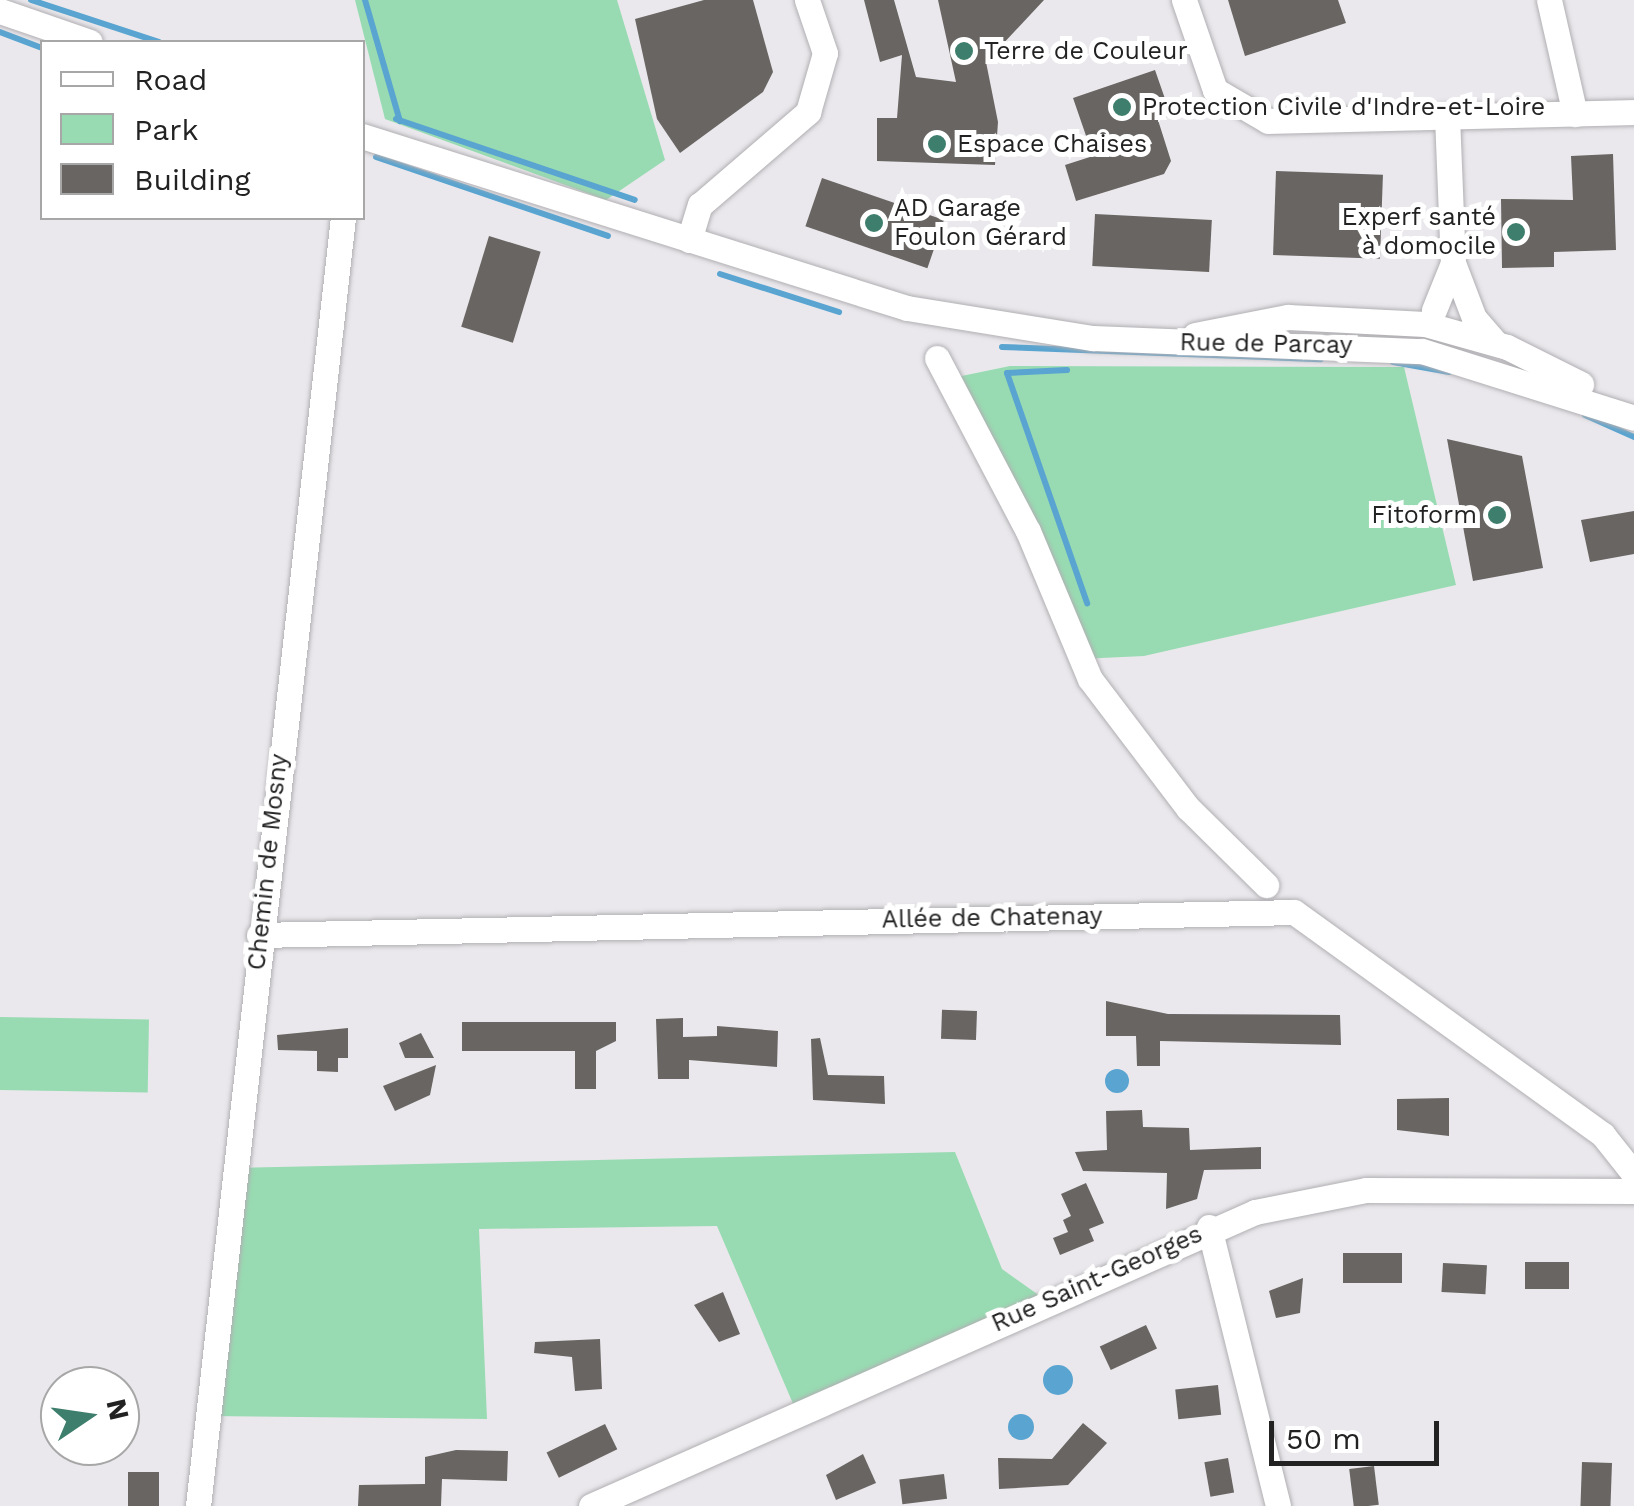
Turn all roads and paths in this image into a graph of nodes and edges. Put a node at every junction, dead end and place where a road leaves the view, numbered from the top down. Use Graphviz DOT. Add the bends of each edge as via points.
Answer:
graph roads {
  1 [pos="807,0"];
  2 [pos="1184,0"];
  3 [pos="1549,0"];
  4 [pos="0,11"];
  5 [pos="84,40"];
  6 [pos="1634,112"];
  7 [pos="1575,114"];
  8 [pos="1447,116"];
  9 [pos="365,137"];
  10 [pos="342,220"];
  11 [pos="688,240"];
  12 [pos="1452,264"];
  13 [pos="1465,299"];
  14 [pos="1439,327"];
  15 [pos="1152,340"];
  16 [pos="1290,344"];
  17 [pos="1497,344"];
  18 [pos="937,358"];
  19 [pos="1470,362"];
  20 [pos="1626,414"];
  21 [pos="1294,912"];
  22 [pos="259,935"];
  23 [pos="1634,1174"];
  24 [pos="1634,1191"];
  25 [pos="1209,1227"];
  26 [pos="198,1506"];
  27 [pos="591,1506"];
  28 [pos="1278,1506"];
  1 -- 11 [label="street" via="825,53 808,112 700,205"];
  2 -- 8 [label="street" via="1215,90 1247,115"];
  3 -- 7 [label="street"];
  4 -- 5 [label="street"];
  6 -- 7 [label="street"];
  7 -- 8 [label="street"];
  8 -- 12 [label="street"];
  9 -- 11 [label="street"];
  10 -- 22 [label="street, Chemin de Mosny"];
  11 -- 15 [label="street" via="907,308"];
  12 -- 13 [label="street"];
  12 -- 14 [label="street"];
  13 -- 14 [label="street"];
  13 -- 17 [label="street"];
  14 -- 15 [label="street, Rue de Parcay" via="1288,317"];
  14 -- 16 [label="street"];
  14 -- 17 [label="street, Rue de Parcay"];
  14 -- 19 [label="street"];
  15 -- 16 [label="street, Rue de Parcay"];
  16 -- 19 [label="street, Rue de Parcay" via="1381,346"];
  17 -- 20 [label="street, Rue de Parcay"];
  18 -- 21 [label="street" via="1028,531 1090,679 1152,767"];
  19 -- 20 [label="street, Rue de Parcay"];
  21 -- 22 [label="street, Allée de Chatenay"];
  21 -- 23 [label="street" via="1603,1135"];
  22 -- 26 [label="street, Chemin de Mosny"];
  24 -- 25 [label="street, Rue Saint-Georges" via="1366,1190"];
  25 -- 27 [label="street, Rue Saint-Georges"];
  25 -- 28 [label="street"];
}
